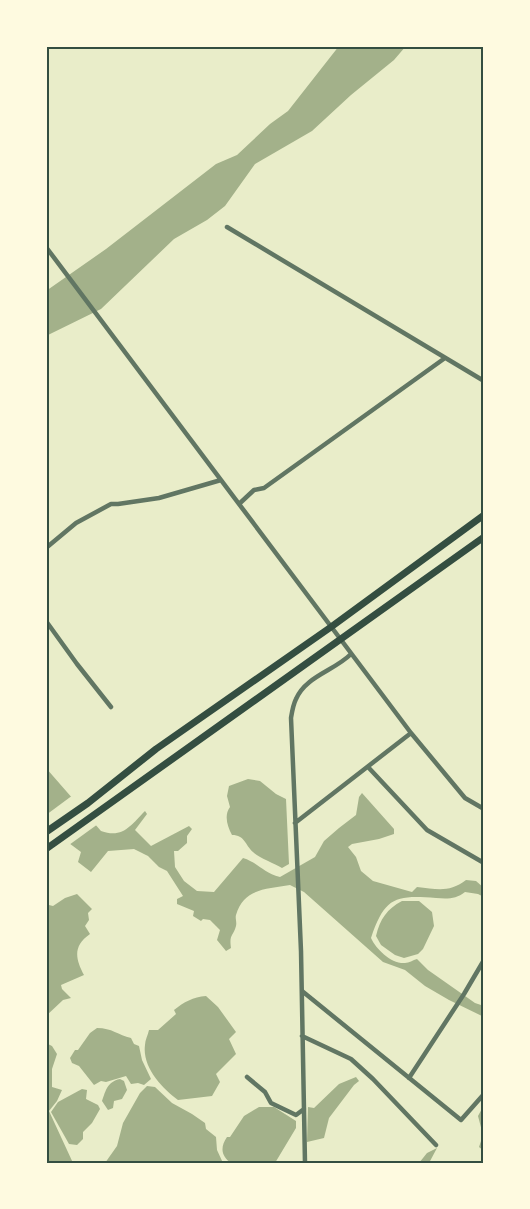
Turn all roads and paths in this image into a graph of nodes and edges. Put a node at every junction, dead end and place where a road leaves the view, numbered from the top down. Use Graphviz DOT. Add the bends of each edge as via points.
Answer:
graph roads {
  1 [pos="227,227"];
  2 [pos="46,247"];
  3 [pos="445,358"];
  4 [pos="484,382"];
  5 [pos="221,480"];
  6 [pos="240,504"];
  7 [pos="484,514"];
  8 [pos="484,537"];
  9 [pos="46,548"];
  10 [pos="46,621"];
  11 [pos="331,627"];
  12 [pos="340,639"];
  13 [pos="351,654"];
  14 [pos="111,707"];
  15 [pos="411,733"];
  16 [pos="368,767"];
  17 [pos="484,809"];
  18 [pos="295,823"];
  19 [pos="46,832"];
  20 [pos="46,849"];
  21 [pos="484,863"];
  22 [pos="484,960"];
  23 [pos="302,991"];
  24 [pos="302,1036"];
  25 [pos="248,1077"];
  26 [pos="409,1078"];
  27 [pos="484,1094"];
  28 [pos="304,1109"];
  29 [pos="436,1144"];
  30 [pos="305,1163"];
  1 -- 3 [label="street"];
  2 -- 5 [label="street"];
  3 -- 4 [label="street"];
  3 -- 6 [label="street" via="264,488 254,490"];
  5 -- 6 [label="street"];
  5 -- 9 [label="street" via="159,498 111,504 76,523"];
  6 -- 11 [label="street"];
  7 -- 11 [label="main road"];
  8 -- 12 [label="main road"];
  10 -- 14 [label="street"];
  11 -- 12 [label="street"];
  11 -- 19 [label="main road" via="156,749"];
  12 -- 13 [label="street"];
  12 -- 20 [label="main road"];
  13 -- 15 [label="street"];
  13 -- 18 [label="street" via="313,678 296,698 291,718"];
  15 -- 16 [label="street"];
  15 -- 17 [label="street" via="465,798"];
  16 -- 18 [label="street"];
  16 -- 21 [label="street" via="427,830"];
  18 -- 23 [label="street"];
  22 -- 26 [label="street"];
  23 -- 24 [label="street"];
  23 -- 26 [label="street"];
  24 -- 28 [label="street"];
  24 -- 29 [label="street" via="351,1059"];
  25 -- 28 [label="street" via="265,1092 271,1103 296,1116"];
  26 -- 27 [label="street" via="461,1120"];
  28 -- 30 [label="street"];
}
